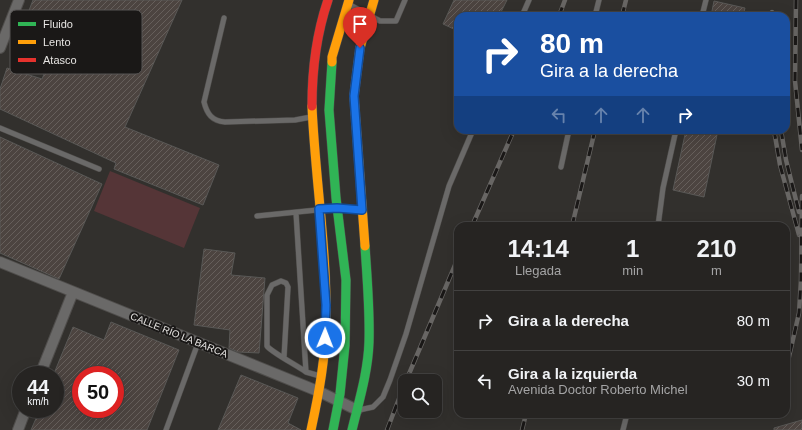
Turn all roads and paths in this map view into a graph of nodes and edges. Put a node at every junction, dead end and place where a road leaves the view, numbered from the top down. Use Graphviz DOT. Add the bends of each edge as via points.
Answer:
graph roads {
  1 [pos="19,0"];
  2 [pos="328,0"];
  3 [pos="374,0"];
  4 [pos="405,0"];
  5 [pos="529,0"];
  6 [pos="599,0"];
  7 [pos="706,0"];
  8 [pos="348,2"];
  9 [pos="15,10"];
  10 [pos="524,12"];
  11 [pos="596,12"];
  12 [pos="703,12"];
  13 [pos="369,15"];
  14 [pos="224,18"];
  15 [pos="10,23"];
  16 [pos="0,48"];
  17 [pos="312,116"];
  18 [pos="0,128"];
  19 [pos="471,134"];
  20 [pos="568,134"];
  21 [pos="675,134"];
  22 [pos="561,166"];
  23 [pos="98,169"];
  24 [pos="337,208"];
  25 [pos="319,209"];
  26 [pos="362,210"];
  27 [pos="296,213"];
  28 [pos="257,216"];
  29 [pos="659,222"];
  30 [pos="0,262"];
  31 [pos="73,292"];
  32 [pos="198,343"];
  33 [pos="284,357"];
  34 [pos="44,366"];
  35 [pos="306,372"];
  36 [pos="321,377"];
  37 [pos="320,392"];
  38 [pos="339,401"];
  39 [pos="357,410"];
  40 [pos="23,418"];
  41 [pos="626,418"];
  42 [pos="18,430"];
  43 [pos="166,430"];
  44 [pos="311,430"];
  45 [pos="333,430"];
  46 [pos="352,430"];
  47 [pos="623,430"];
  1 -- 9 [label="street"];
  2 -- 17 [label="main road" via="315,53"];
  3 -- 13 [label="main road"];
  4 -- 13 [label="lane" via="396,21 380,21"];
  5 -- 10 [label="lane"];
  6 -- 11 [label="lane"];
  7 -- 12 [label="lane"];
  8 -- 13 [label="lane"];
  8 -- 24 [label="main road" via="332,57 329,110"];
  13 -- 26 [label="main road" via="360,48 354,96"];
  14 -- 17 [label="lane" via="204,102 211,118 225,122 295,120"];
  15 -- 16 [label="street"];
  17 -- 25 [label="main road"];
  18 -- 23 [label="lane"];
  19 -- 39 [label="lane" via="449,186 406,334 383,397 373,407"];
  20 -- 22 [label="lane"];
  21 -- 29 [label="lane"];
  24 -- 25 [label="lane"];
  24 -- 26 [label="lane"];
  24 -- 38 [label="main road" via="346,280 345,345"];
  25 -- 27 [label="lane"];
  25 -- 36 [label="main road" via="326,305"];
  26 -- 39 [label="main road" via="369,343"];
  27 -- 28 [label="lane"];
  27 -- 35 [label="lane"];
  30 -- 31 [label="street, CALLE RÍO LA BARCA"];
  31 -- 32 [label="street, CALLE RÍO LA BARCA"];
  31 -- 34 [label="street"];
  32 -- 37 [label="street, CALLE RÍO LA BARCA"];
  32 -- 43 [label="lane"];
  33 -- 33 [label="lane" via="269,350 267,346 267,294 272,285 281,281 288,287"];
  33 -- 35 [label="lane"];
  35 -- 36 [label="lane"];
  36 -- 37 [label="main road"];
  37 -- 38 [label="street, CALLE RÍO LA BARCA"];
  37 -- 44 [label="main road"];
  38 -- 39 [label="street, CALLE RÍO LA BARCA"];
  38 -- 45 [label="main road"];
  39 -- 46 [label="main road"];
  40 -- 42 [label="street"];
  41 -- 47 [label="lane"];
}
